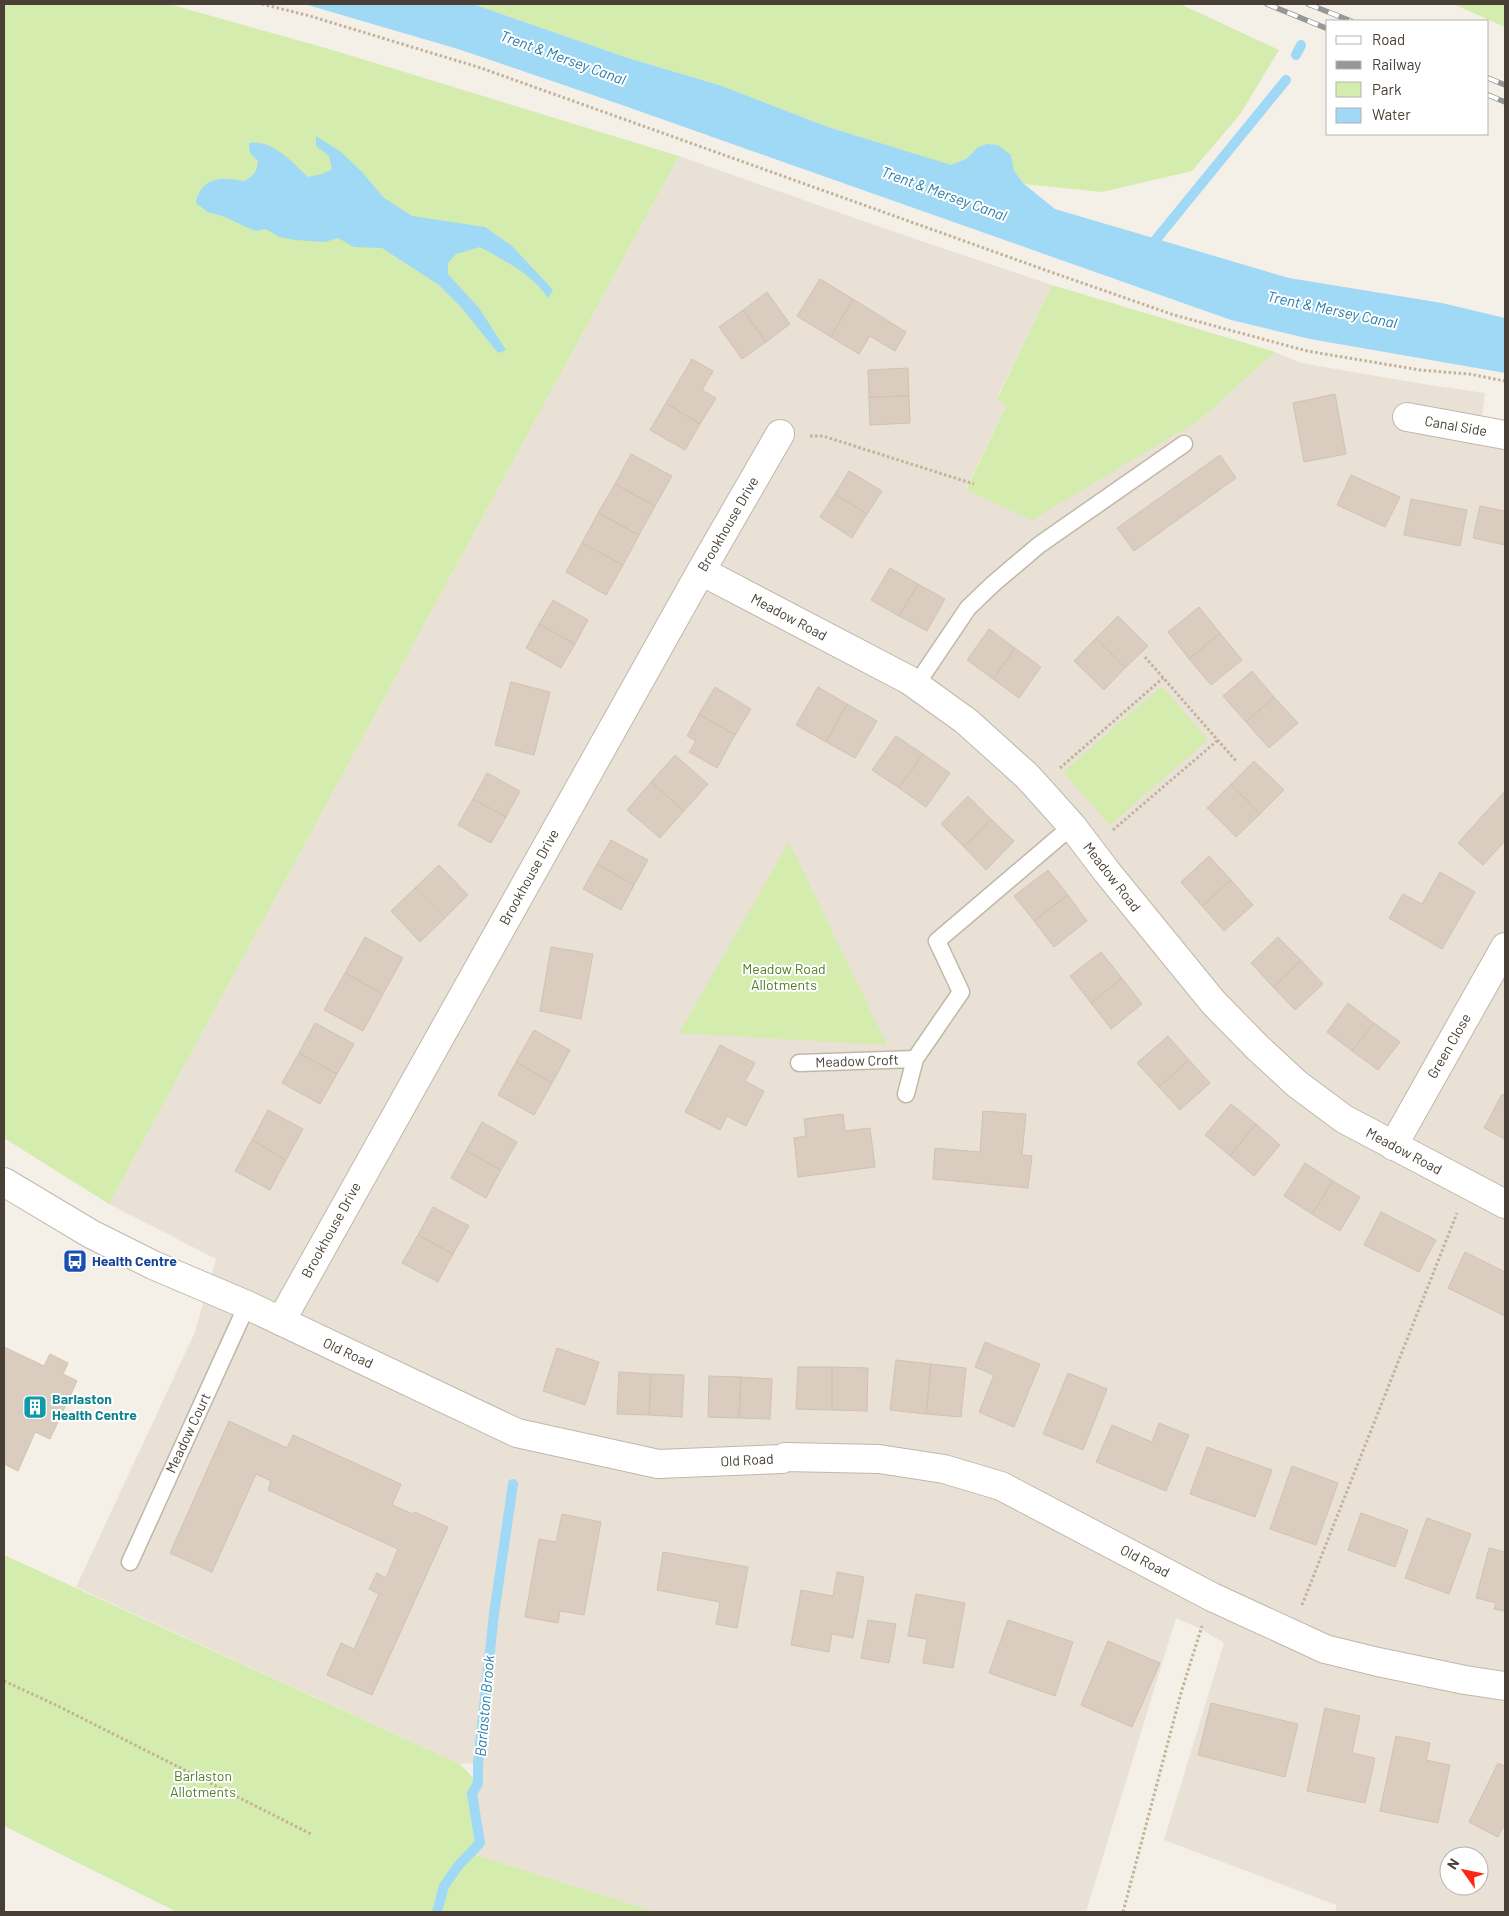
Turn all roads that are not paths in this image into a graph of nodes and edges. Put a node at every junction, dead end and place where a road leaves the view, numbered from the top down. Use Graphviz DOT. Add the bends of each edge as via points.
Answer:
graph roads {
  1 [pos="1407,417"];
  2 [pos="780,434"];
  3 [pos="1505,434"];
  4 [pos="1184,444"];
  5 [pos="701,570"];
  6 [pos="916,685"];
  7 [pos="1072,826"];
  8 [pos="1505,947"];
  9 [pos="915,1059"];
  10 [pos="799,1063"];
  11 [pos="906,1094"];
  12 [pos="1392,1146"];
  13 [pos="4,1182"];
  14 [pos="1505,1204"];
  15 [pos="247,1305"];
  16 [pos="281,1321"];
  17 [pos="130,1562"];
  18 [pos="1505,1686"];
  1 -- 3 [label="street, Canal Side"];
  2 -- 5 [label="street, Brookhouse Drive"];
  4 -- 6 [label="lane" via="1039,545 993,584 968,608"];
  5 -- 6 [label="street, Meadow Road"];
  5 -- 16 [label="street, Brookhouse Drive"];
  6 -- 7 [label="street, Meadow Road" via="966,721 1038,788"];
  7 -- 9 [label="lane" via="937,941 961,992"];
  7 -- 12 [label="street, Meadow Road" via="1213,1002 1257,1047 1297,1084 1344,1119"];
  8 -- 12 [label="street, Green Close"];
  9 -- 10 [label="lane, Meadow Croft"];
  9 -- 11 [label="lane"];
  12 -- 14 [label="street, Meadow Road"];
  13 -- 15 [label="street, Old Road" via="91,1234 153,1265"];
  15 -- 16 [label="street, Old Road"];
  15 -- 17 [label="lane, Meadow Court"];
  16 -- 18 [label="street, Old Road" via="517,1433 658,1464 786,1457 879,1459 944,1470 1001,1486 1212,1597 1325,1649"];
}
